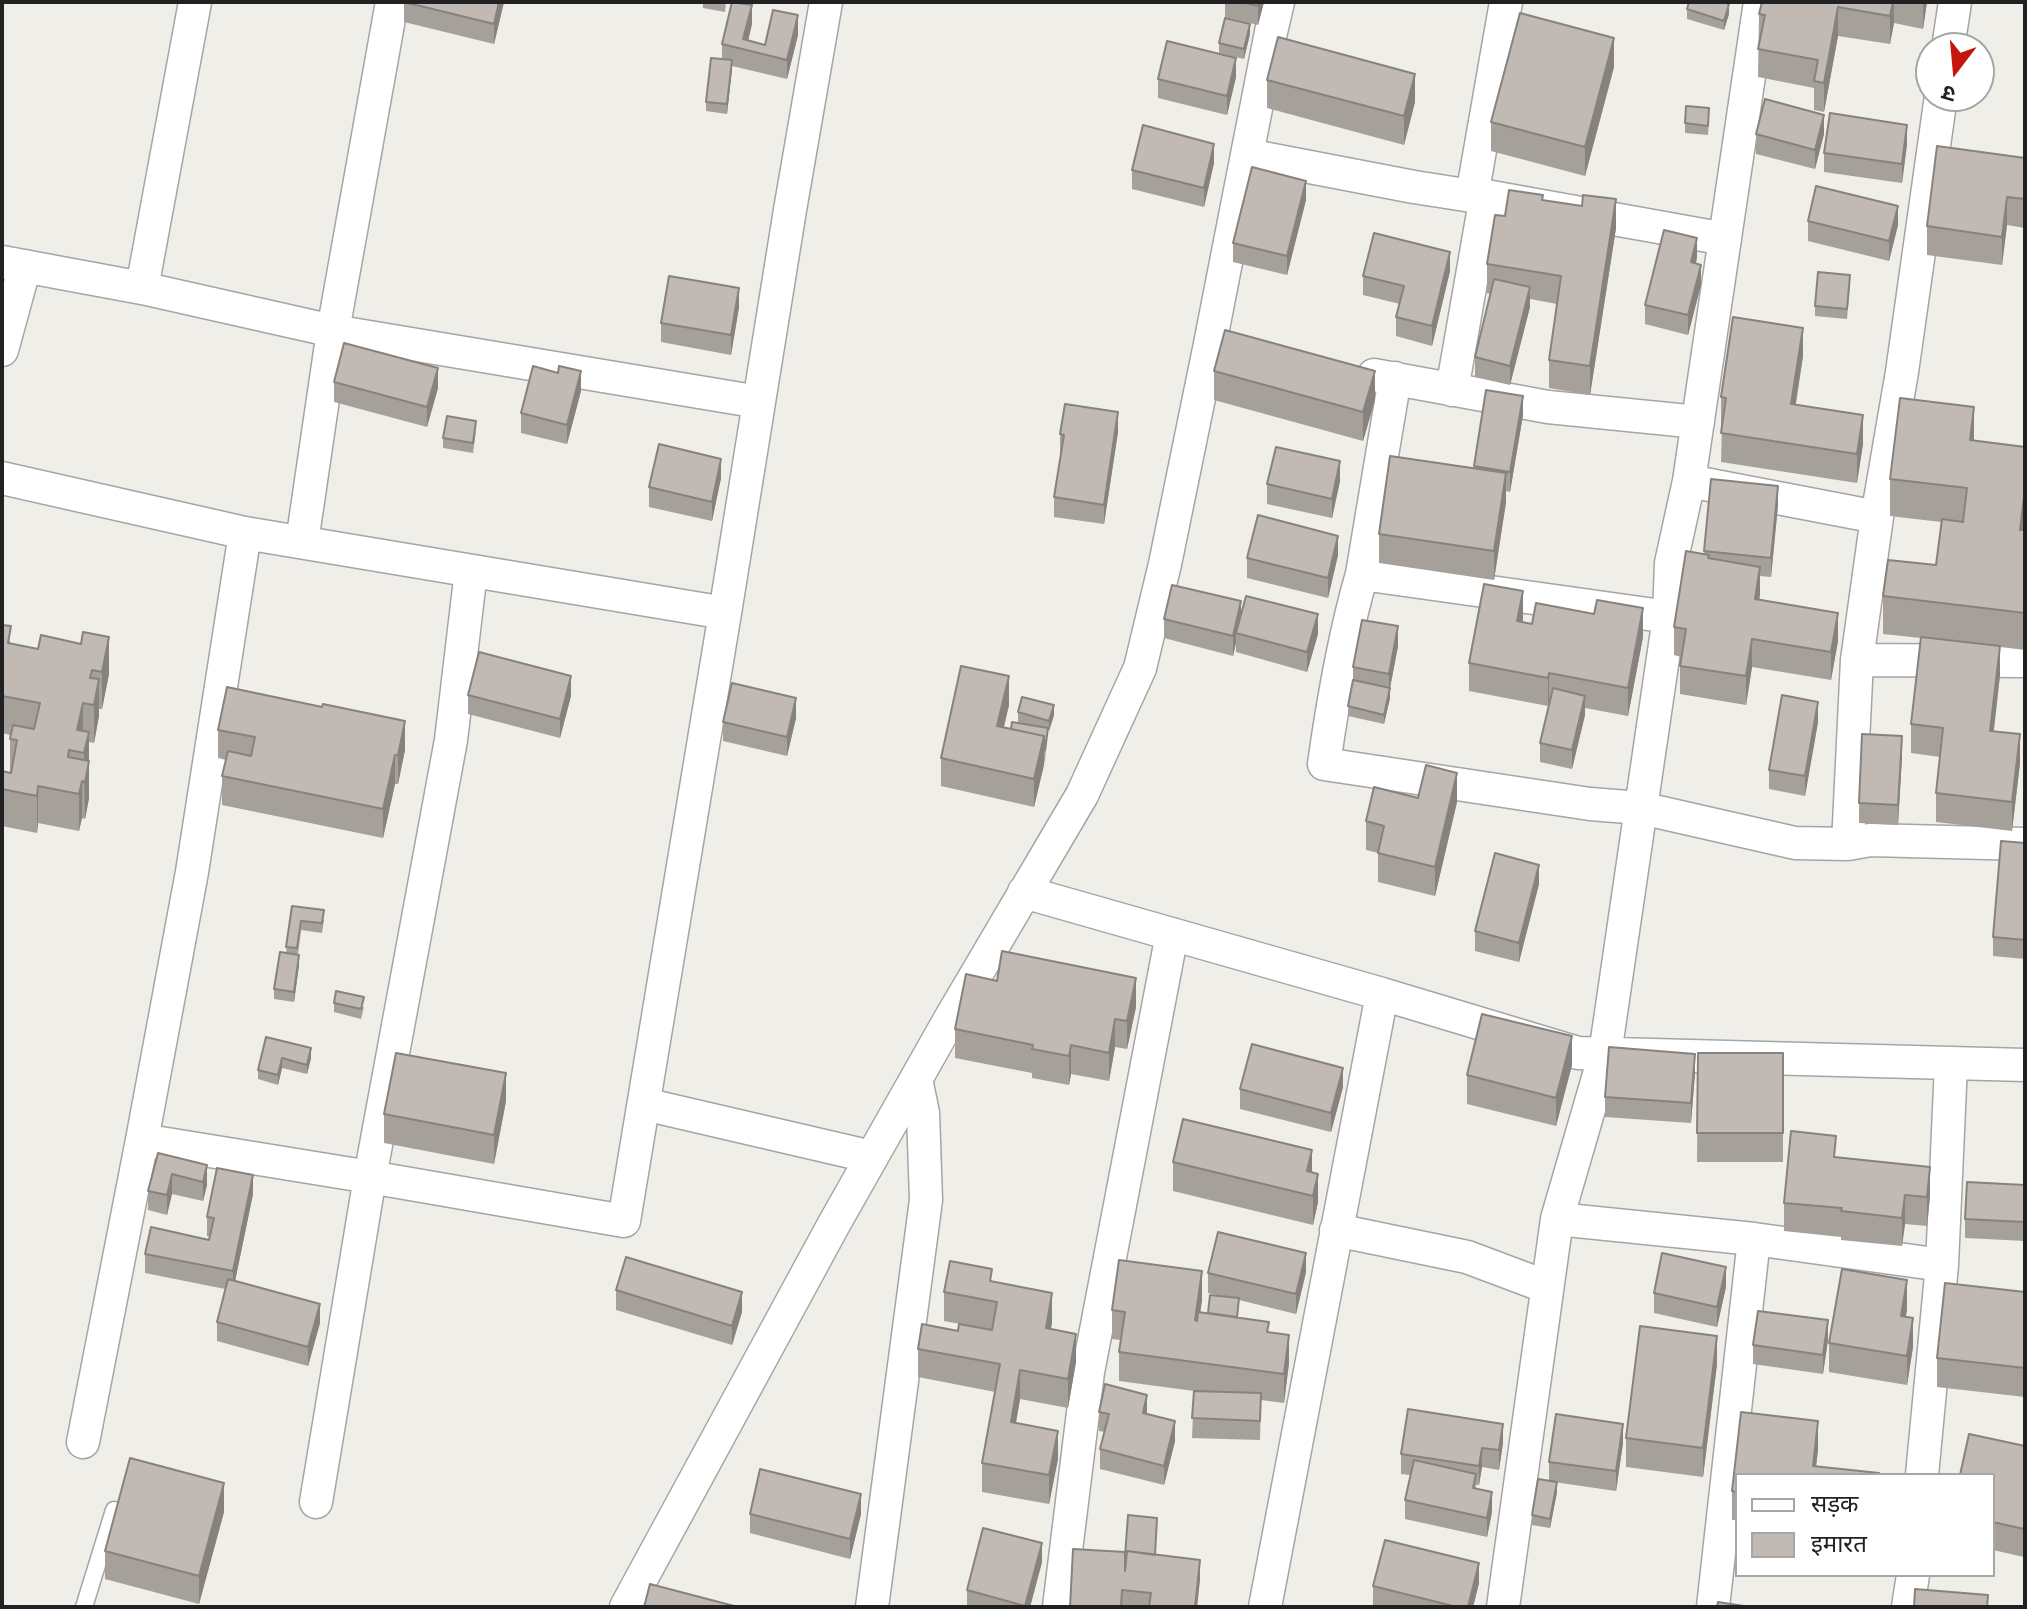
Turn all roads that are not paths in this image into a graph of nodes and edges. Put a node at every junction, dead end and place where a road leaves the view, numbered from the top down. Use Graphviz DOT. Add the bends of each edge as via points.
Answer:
graph roads {
  1 [pos="195,2"];
  2 [pos="392,2"];
  3 [pos="826,2"];
  4 [pos="1278,2"];
  5 [pos="1506,2"];
  6 [pos="1760,2"];
  7 [pos="1955,2"];
  8 [pos="1950,32"];
  9 [pos="1939,112"];
  10 [pos="1247,155"];
  11 [pos="1479,196"];
  12 [pos="1725,239"];
  13 [pos="13,264"];
  14 [pos="142,288"];
  15 [pos="333,331"];
  16 [pos="2,350"];
  17 [pos="1348,370"];
  18 [pos="1395,378"];
  19 [pos="1452,390"];
  20 [pos="759,402"];
  21 [pos="1698,422"];
  22 [pos="2,478"];
  23 [pos="1689,481"];
  24 [pos="1877,517"];
  25 [pos="245,533"];
  26 [pos="302,542"];
  27 [pos="471,571"];
  28 [pos="1362,574"];
  29 [pos="725,613"];
  30 [pos="1669,617"];
  31 [pos="1857,660"];
  32 [pos="2025,661"];
  33 [pos="1641,808"];
  34 [pos="1848,844"];
  35 [pos="2025,844"];
  36 [pos="1024,892"];
  37 [pos="1172,934"];
  38 [pos="1382,994"];
  39 [pos="1605,1054"];
  40 [pos="1951,1064"];
  41 [pos="2025,1065"];
  42 [pos="916,1079"];
  43 [pos="644,1104"];
  44 [pos="142,1140"];
  45 [pos="872,1157"];
  46 [pos="370,1177"];
  47 [pos="1557,1219"];
  48 [pos="1336,1230"];
  49 [pos="1754,1239"];
  50 [pos="1942,1265"];
  51 [pos="1547,1287"];
  52 [pos="83,1442"];
  53 [pos="1922,1473"];
  54 [pos="316,1502"];
  55 [pos="114,1510"];
  56 [pos="1913,1577"];
  57 [pos="84,1607"];
  58 [pos="626,1607"];
  59 [pos="872,1607"];
  60 [pos="1059,1607"];
  61 [pos="1265,1607"];
  62 [pos="1503,1607"];
  63 [pos="1713,1607"];
  64 [pos="1908,1607"];
  1 -- 14 [label="street"];
  2 -- 15 [label="street"];
  3 -- 20 [label="street"];
  4 -- 10 [label="street"];
  5 -- 11 [label="street"];
  6 -- 12 [label="street"];
  7 -- 8 [label="street"];
  9 -- 24 [label="street"];
  10 -- 11 [label="street"];
  10 -- 36 [label="street" via="1225,347 1140,668 1082,795"];
  11 -- 12 [label="street"];
  11 -- 19 [label="street"];
  12 -- 21 [label="street"];
  13 -- 14 [label="street"];
  13 -- 16 [label="street"];
  14 -- 15 [label="street"];
  15 -- 20 [label="street"];
  15 -- 26 [label="street"];
  17 -- 18 [label="street"];
  18 -- 19 [label="street"];
  18 -- 28 [label="street"];
  19 -- 21 [label="street" via="1548,407"];
  20 -- 29 [label="street"];
  21 -- 23 [label="street"];
  22 -- 25 [label="street"];
  23 -- 24 [label="street"];
  23 -- 30 [label="street" via="1671,563"];
  24 -- 31 [label="street"];
  25 -- 26 [label="street"];
  25 -- 44 [label="street" via="192,872"];
  26 -- 27 [label="street"];
  27 -- 29 [label="street"];
  27 -- 46 [label="street" via="451,740"];
  28 -- 30 [label="street"];
  28 -- 33 [label="street" via="1324,764"];
  29 -- 43 [label="street"];
  30 -- 33 [label="street"];
  31 -- 32 [label="street"];
  31 -- 34 [label="street"];
  33 -- 34 [label="street" via="1795,843"];
  33 -- 39 [label="street"];
  34 -- 35 [label="street"];
  36 -- 37 [label="street"];
  36 -- 42 [label="street"];
  37 -- 38 [label="street"];
  37 -- 60 [label="street" via="1088,1372"];
  38 -- 39 [label="street" via="1578,1053"];
  38 -- 48 [label="street"];
  39 -- 40 [label="street"];
  39 -- 47 [label="street"];
  40 -- 41 [label="street"];
  40 -- 50 [label="street"];
  42 -- 45 [label="street"];
  42 -- 59 [label="street" via="923,1113 926,1200"];
  43 -- 45 [label="street"];
  43 -- 46 [label="street" via="624,1221"];
  44 -- 46 [label="street"];
  44 -- 52 [label="street"];
  45 -- 58 [label="street"];
  46 -- 54 [label="street"];
  47 -- 49 [label="street"];
  47 -- 51 [label="street"];
  48 -- 51 [label="street" via="1467,1257"];
  48 -- 61 [label="street"];
  49 -- 50 [label="street"];
  49 -- 63 [label="street"];
  50 -- 53 [label="street"];
  51 -- 62 [label="street"];
  55 -- 57 [label="lane"];
  56 -- 64 [label="street"];
}
